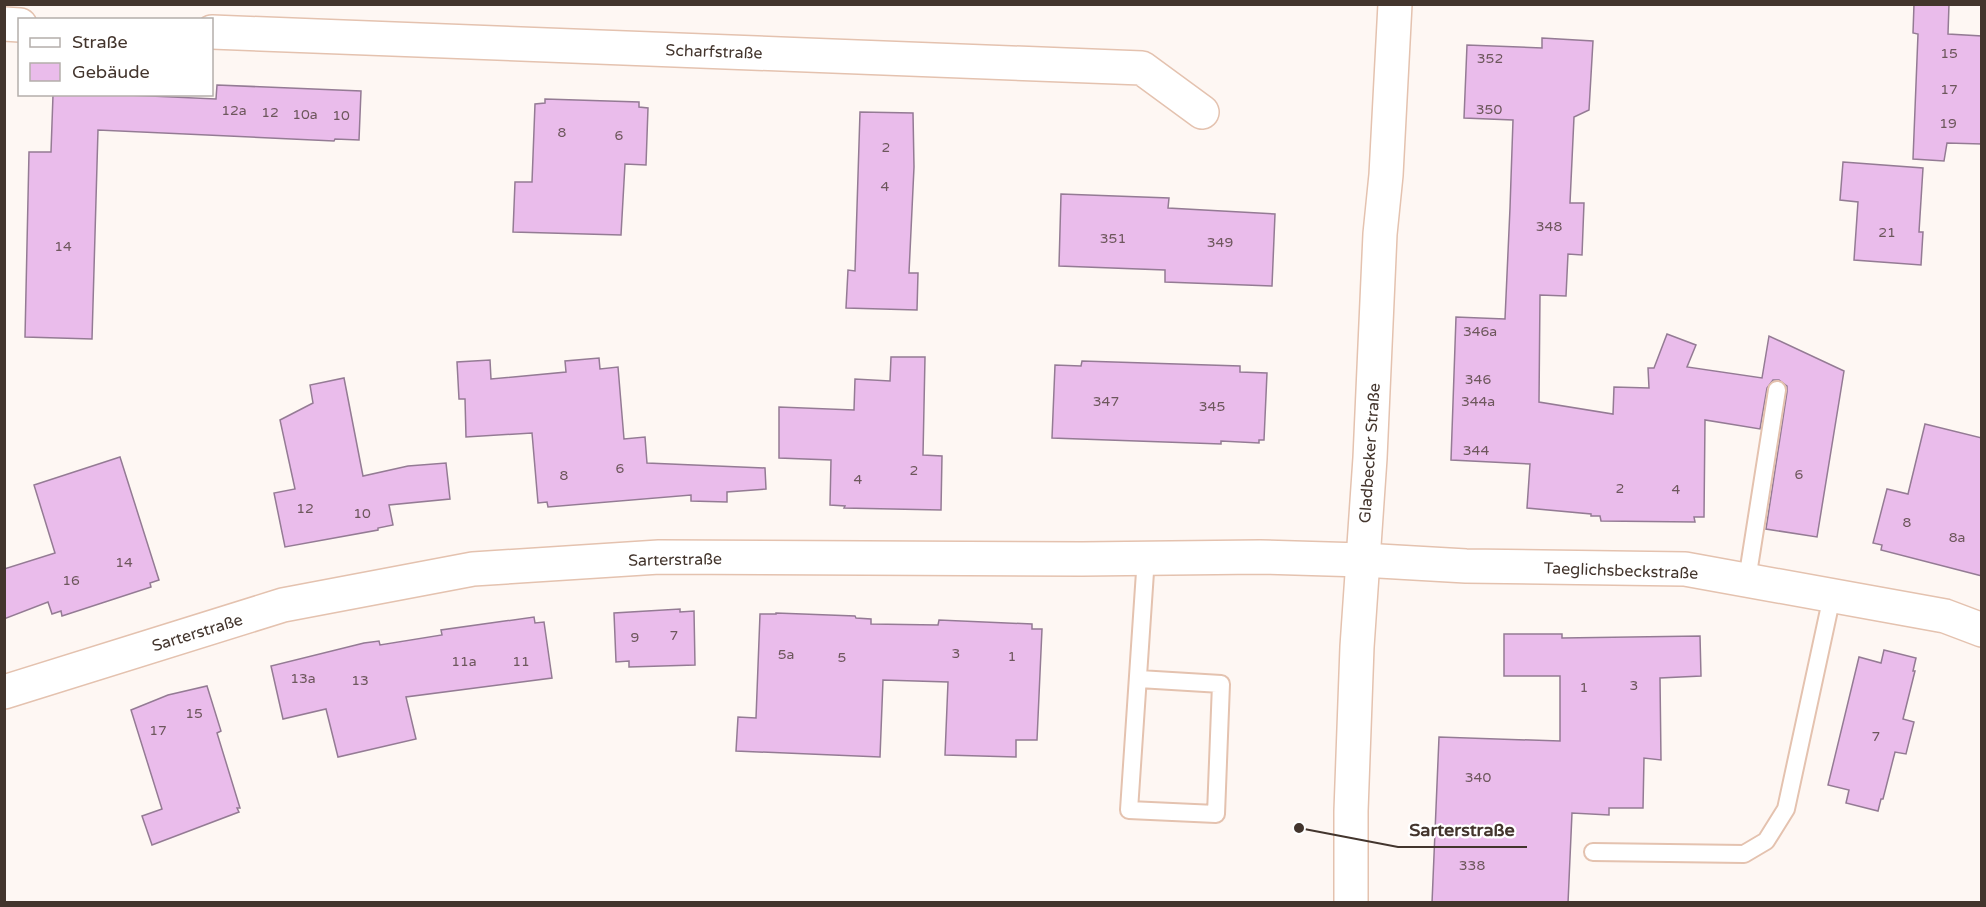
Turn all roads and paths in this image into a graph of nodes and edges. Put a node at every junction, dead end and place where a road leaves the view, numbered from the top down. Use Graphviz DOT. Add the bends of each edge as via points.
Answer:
graph roads {
  1 [pos="1395,4"];
  2 [pos="213,32"];
  3 [pos="1202,112"];
  4 [pos="1777,390"];
  5 [pos="1146,557"];
  6 [pos="1362,560"];
  7 [pos="1747,580"];
  8 [pos="1832,596"];
  9 [pos="1982,630"];
  10 [pos="1139,680"];
  11 [pos="4,692"];
  12 [pos="1593,852"];
  13 [pos="1351,903"];
  1 -- 6 [label="street, Gladbecker Straße"];
  2 -- 3 [label="street, Scharfstraße" via="1142,68"];
  4 -- 7 [label="lane"];
  5 -- 6 [label="street, Sarterstraße"];
  5 -- 10 [label="lane"];
  5 -- 11 [label="street, Sarterstraße" via="659,557 473,570 283,605"];
  6 -- 7 [label="street, Taeglichsbeckstraße" via="1466,566 1685,569"];
  6 -- 13 [label="street, Gladbecker Straße"];
  7 -- 8 [label="street, Taeglichsbeckstraße"];
  8 -- 9 [label="street, Taeglichsbeckstraße" via="1945,616"];
  8 -- 12 [label="lane" via="1786,809 1766,841 1744,854"];
  10 -- 10 [label="lane" via="1129,810 1216,814 1221,684"];
}
